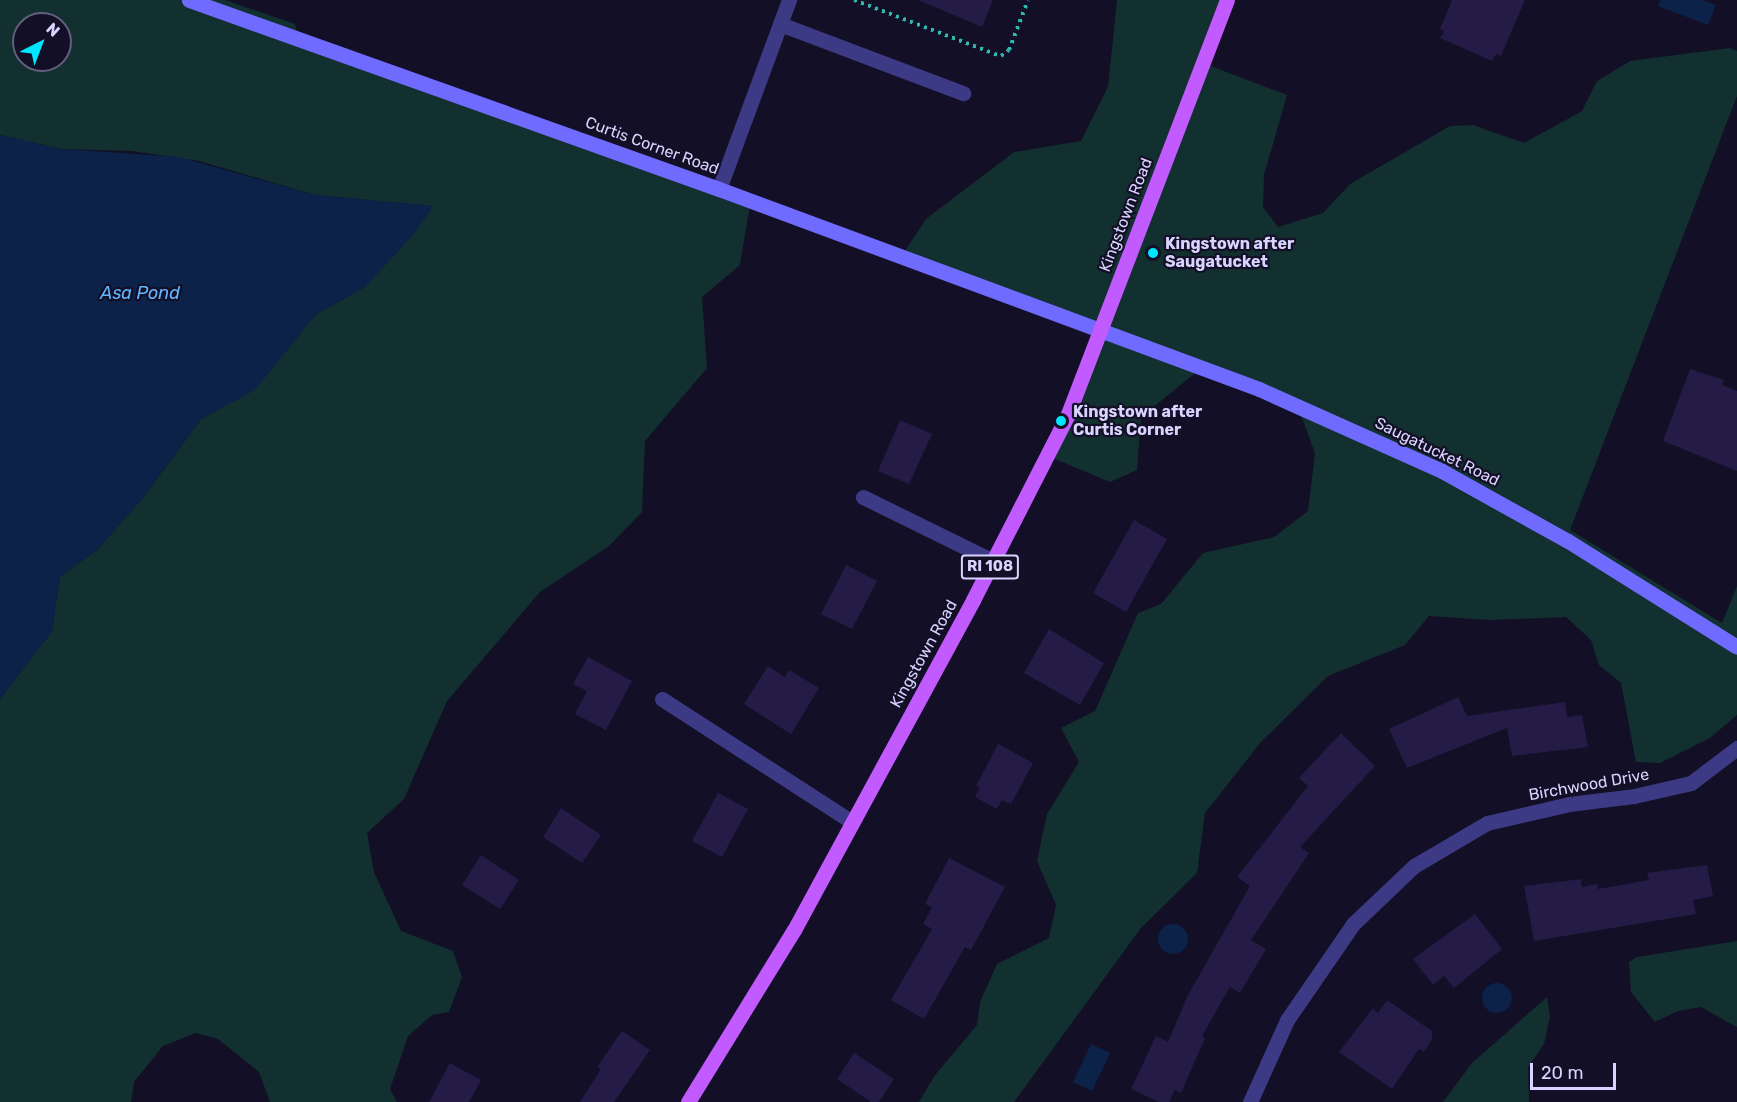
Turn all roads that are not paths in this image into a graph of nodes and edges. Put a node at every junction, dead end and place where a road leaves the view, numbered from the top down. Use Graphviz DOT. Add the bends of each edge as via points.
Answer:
graph roads {
  1 [pos="189,0"];
  2 [pos="789,0"];
  3 [pos="1227,0"];
  4 [pos="780,24"];
  5 [pos="963,93"];
  6 [pos="719,189"];
  7 [pos="1101,333"];
  8 [pos="863,497"];
  9 [pos="993,561"];
  10 [pos="1737,647"];
  11 [pos="662,699"];
  12 [pos="1737,748"];
  13 [pos="852,822"];
  14 [pos="687,1102"];
  15 [pos="1250,1102"];
  1 -- 6 [label="street, Curtis Corner Road"];
  2 -- 4 [label="street"];
  3 -- 7 [label="main road, Kingstown Road / RI 108"];
  4 -- 5 [label="street"];
  4 -- 6 [label="street"];
  6 -- 7 [label="street, Curtis Corner Road"];
  7 -- 9 [label="main road, Kingstown Road / RI 108" via="1068,414"];
  7 -- 10 [label="street, Saugatucket Road" via="1259,389 1442,471 1568,542"];
  8 -- 9 [label="street"];
  9 -- 13 [label="main road, Kingstown Road / RI 108"];
  11 -- 13 [label="street"];
  12 -- 15 [label="street, Birchwood Drive" via="1691,783 1487,823 1414,866 1353,924 1287,1020"];
  13 -- 14 [label="main road, Kingstown Road / RI 108" via="794,930"];
}
